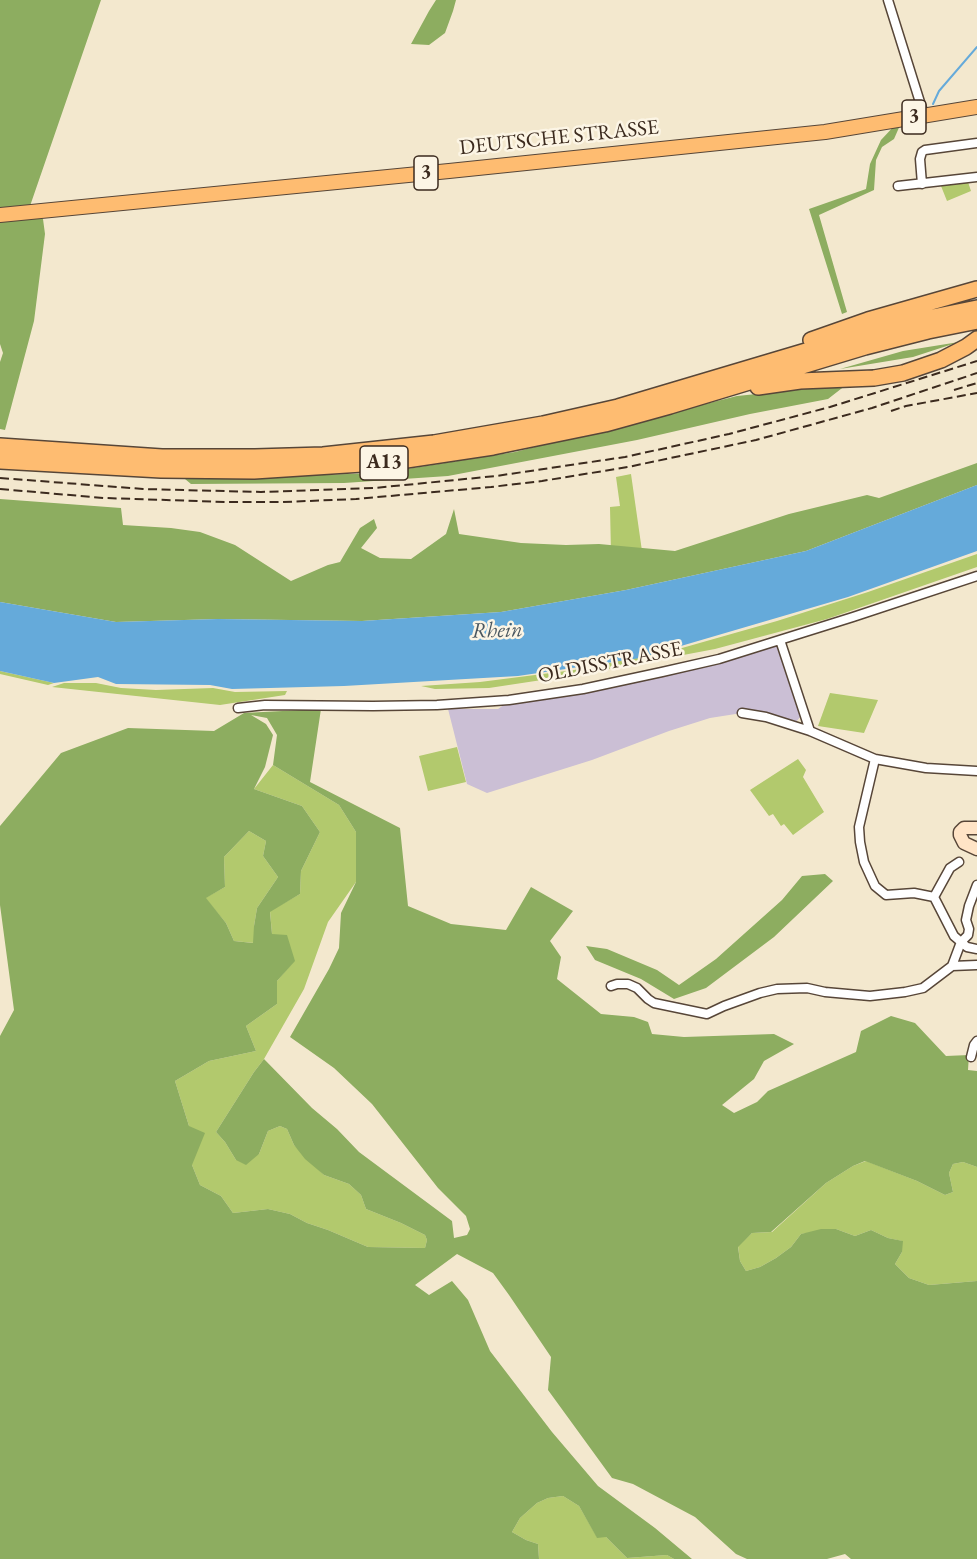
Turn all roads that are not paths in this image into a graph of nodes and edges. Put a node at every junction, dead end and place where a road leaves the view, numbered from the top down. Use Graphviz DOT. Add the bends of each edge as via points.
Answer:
graph roads {
  1 [pos="888,0"];
  2 [pos="977,107"];
  3 [pos="924,115"];
  4 [pos="977,143"];
  5 [pos="977,177"];
  6 [pos="922,184"];
  7 [pos="898,186"];
  8 [pos="0,215"];
  9 [pos="977,289"];
  10 [pos="977,308"];
  11 [pos="977,321"];
  12 [pos="977,339"];
  13 [pos="645,399"];
  14 [pos="670,406"];
  15 [pos="0,446"];
  16 [pos="0,461"];
  17 [pos="977,576"];
  18 [pos="780,640"];
  19 [pos="238,708"];
  20 [pos="742,713"];
  21 [pos="810,731"];
  22 [pos="875,759"];
  23 [pos="977,771"];
  24 [pos="977,828"];
  25 [pos="977,849"];
  26 [pos="959,862"];
  27 [pos="977,885"];
  28 [pos="934,897"];
  29 [pos="958,939"];
  30 [pos="977,949"];
  31 [pos="977,965"];
  32 [pos="952,966"];
  33 [pos="611,986"];
  34 [pos="977,1041"];
  35 [pos="971,1057"];
  1 -- 3 [label="street"];
  2 -- 3 [label="main road, DEUTSCHE STRASSE / 3"];
  3 -- 8 [label="main road, DEUTSCHE STRASSE / 3" via="832,131"];
  4 -- 6 [label="street" via="922,152"];
  5 -- 6 [label="street"];
  6 -- 7 [label="street"];
  9 -- 13 [label="highway, A13" via="860,323"];
  10 -- 13 [label="highway, A13" via="850,338"];
  11 -- 14 [label="highway, A13" via="846,352"];
  12 -- 14 [label="highway, A13" via="941,360 903,373 785,383"];
  13 -- 15 [label="highway, A13" via="495,433 323,455 162,457"];
  14 -- 16 [label="highway, A13" via="549,436 393,462 254,471"];
  17 -- 18 [label="street, OLDISSTRASSE"];
  18 -- 19 [label="street, OLDISSTRASSE" via="662,672 508,700"];
  18 -- 21 [label="street"];
  20 -- 21 [label="street"];
  21 -- 22 [label="street"];
  22 -- 23 [label="street"];
  22 -- 28 [label="street" via="859,827 866,869 883,894"];
  24 -- 25 [label="street" via="966,827 960,833 964,843"];
  26 -- 28 [label="street" via="950,868"];
  27 -- 29 [label="street" via="966,920 968,935"];
  28 -- 29 [label="street"];
  29 -- 30 [label="street"];
  29 -- 32 [label="street"];
  31 -- 32 [label="street"];
  32 -- 33 [label="street" via="923,988 900,993 870,996 790,987 702,1014 654,1003 628,984"];
  34 -- 35 [label="street"];
}
